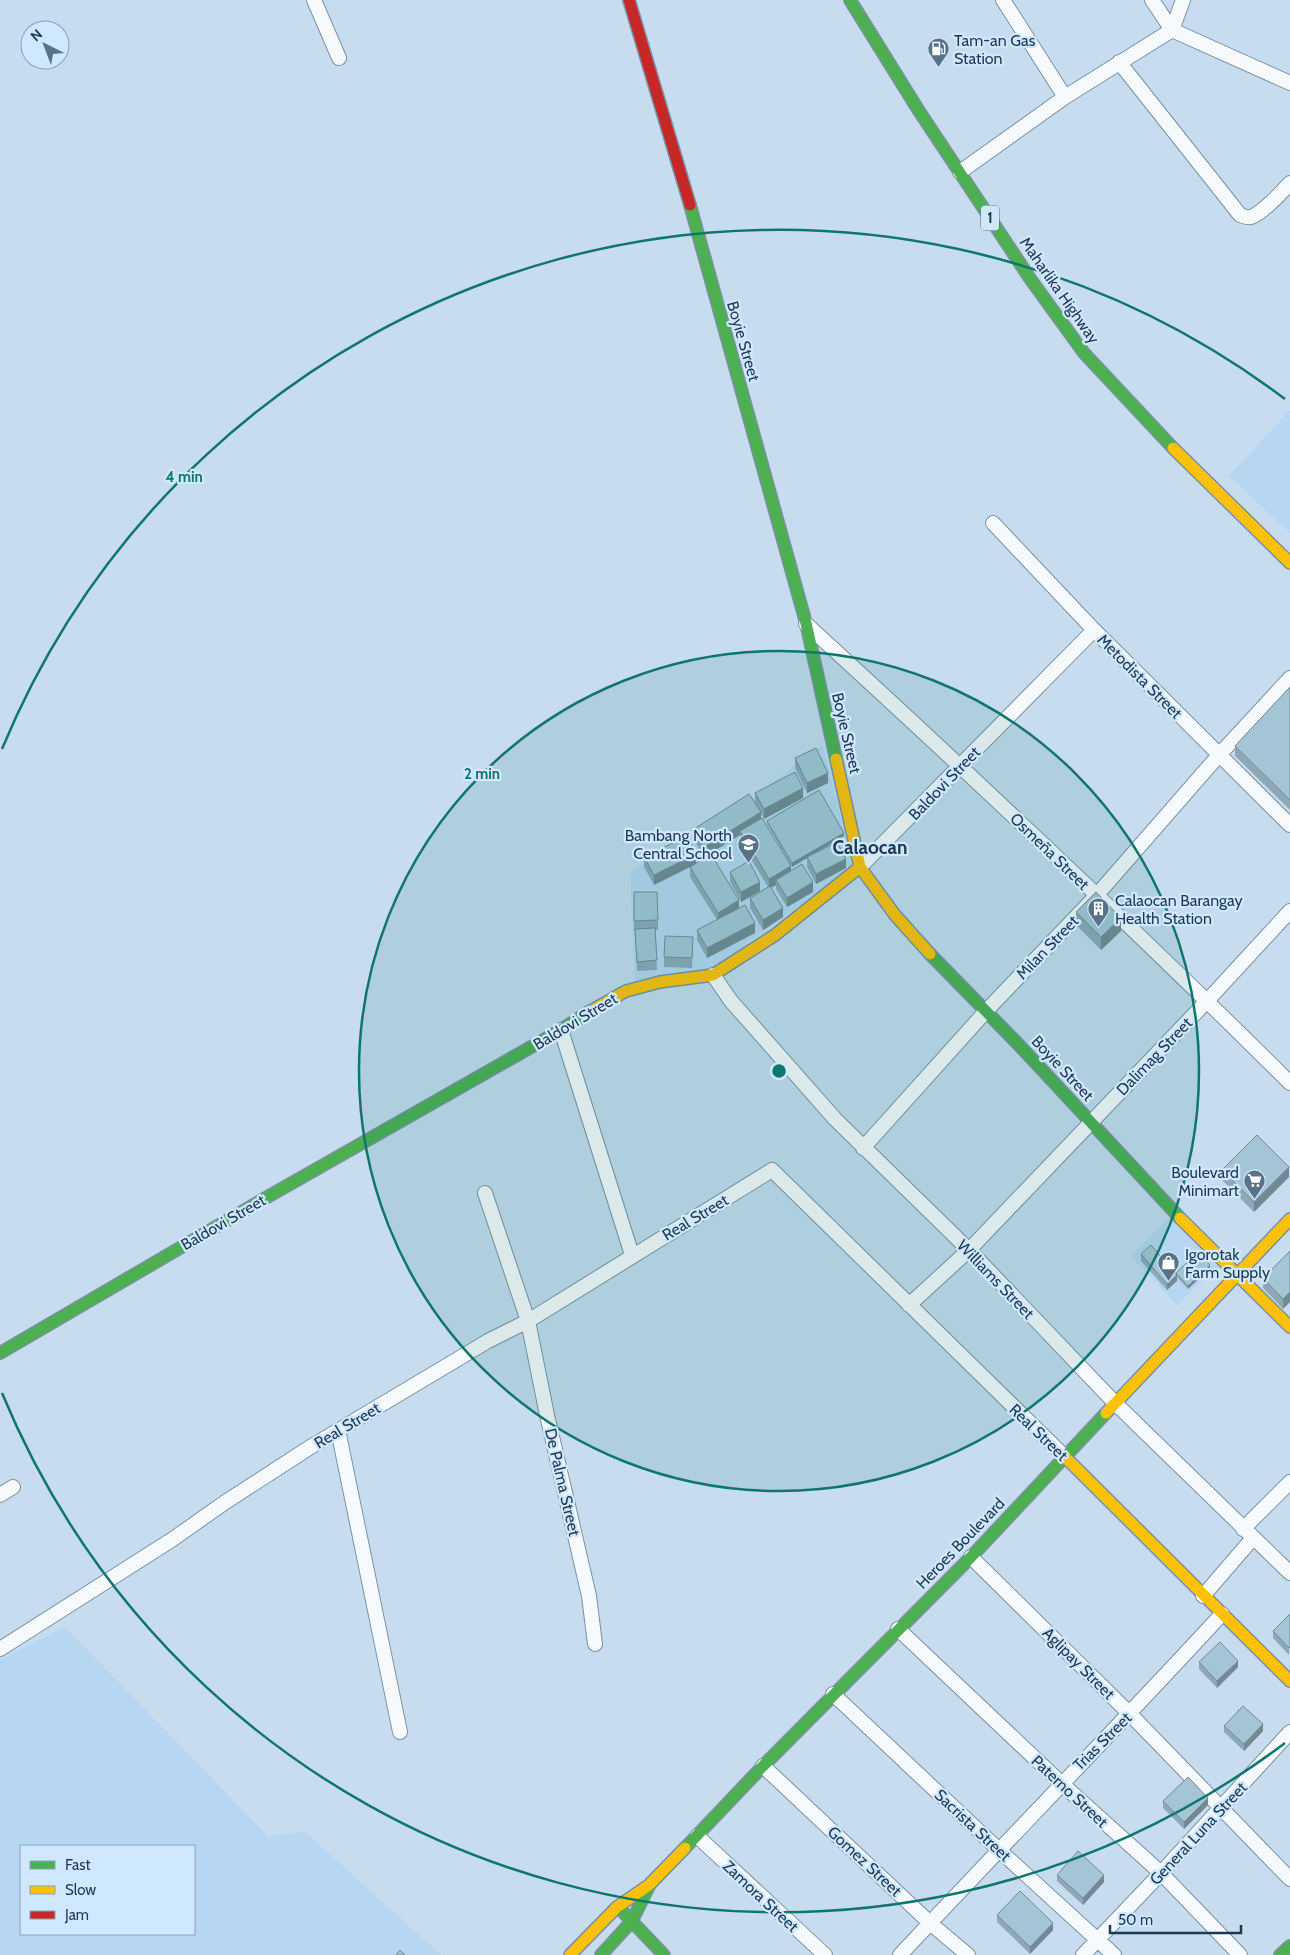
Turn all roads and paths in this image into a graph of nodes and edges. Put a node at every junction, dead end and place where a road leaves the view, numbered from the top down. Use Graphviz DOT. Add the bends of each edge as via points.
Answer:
graph roads {
  1 [pos="314,0"];
  2 [pos="629,0"];
  3 [pos="850,0"];
  4 [pos="1003,0"];
  5 [pos="1152,0"];
  6 [pos="1183,0"];
  7 [pos="1172,30"];
  8 [pos="339,58"];
  9 [pos="1119,62"];
  10 [pos="1290,83"];
  11 [pos="1065,97"];
  12 [pos="960,172"];
  13 [pos="1290,183"];
  14 [pos="993,523"];
  15 [pos="1290,563"];
  16 [pos="806,623"];
  17 [pos="1094,630"];
  18 [pos="1290,678"];
  19 [pos="1219,755"];
  20 [pos="961,765"];
  21 [pos="1290,825"];
  22 [pos="860,867"];
  23 [pos="1096,896"];
  24 [pos="1290,911"];
  25 [pos="713,975"];
  26 [pos="1207,1001"];
  27 [pos="987,1010"];
  28 [pos="561,1030"];
  29 [pos="1290,1083"];
  30 [pos="1091,1121"];
  31 [pos="863,1148"];
  32 [pos="485,1193"];
  33 [pos="1290,1219"];
  34 [pos="969,1250"];
  35 [pos="632,1255"];
  36 [pos="1234,1275"];
  37 [pos="909,1305"];
  38 [pos="528,1321"];
  39 [pos="1290,1327"];
  40 [pos="0,1353"];
  41 [pos="1116,1403"];
  42 [pos="338,1430"];
  43 [pos="1065,1457"];
  44 [pos="1290,1482"];
  45 [pos="13,1487"];
  46 [pos="0,1496"];
  47 [pos="1248,1534"];
  48 [pos="971,1557"];
  49 [pos="1290,1573"];
  50 [pos="1203,1596"];
  51 [pos="1222,1614"];
  52 [pos="898,1629"];
  53 [pos="595,1644"];
  54 [pos="0,1649"];
  55 [pos="1290,1681"];
  56 [pos="833,1694"];
  57 [pos="1130,1714"];
  58 [pos="400,1732"];
  59 [pos="1290,1732"];
  60 [pos="762,1766"];
  61 [pos="1061,1783"];
  62 [pos="1221,1809"];
  63 [pos="697,1836"];
  64 [pos="998,1850"];
  65 [pos="1161,1873"];
  66 [pos="1290,1879"];
  67 [pos="650,1885"];
  68 [pos="617,1907"];
  69 [pos="632,1921"];
  70 [pos="930,1923"];
  71 [pos="1097,1939"];
  72 [pos="1290,1946"];
  73 [pos="570,1955"];
  74 [pos="601,1955"];
  75 [pos="664,1955"];
  76 [pos="825,1955"];
  77 [pos="900,1955"];
  78 [pos="968,1955"];
  79 [pos="1083,1955"];
  80 [pos="1114,1955"];
  81 [pos="1240,1955"];
  82 [pos="1280,1955"];
  1 -- 8 [label="street"];
  2 -- 16 [label="street, Boyie Street"];
  3 -- 12 [label="street, Maharlika Highway / 1"];
  4 -- 11 [label="street"];
  5 -- 7 [label="street"];
  6 -- 7 [label="street"];
  7 -- 9 [label="street"];
  7 -- 10 [label="street"];
  9 -- 11 [label="street"];
  9 -- 13 [label="street" via="1240,214 1252,217"];
  11 -- 12 [label="street"];
  12 -- 15 [label="street, Maharlika Highway / 1" via="1084,353 1148,423"];
  14 -- 17 [label="street, Metodista Street"];
  16 -- 20 [label="street, Osmeña Street"];
  16 -- 22 [label="street, Boyie Street"];
  17 -- 19 [label="street, Metodista Street"];
  17 -- 20 [label="street, Baldovi Street"];
  18 -- 19 [label="street, Milan Street"];
  19 -- 21 [label="street, Metodista Street"];
  19 -- 23 [label="street, Milan Street"];
  20 -- 22 [label="street, Baldovi Street"];
  20 -- 23 [label="street, Osmeña Street"];
  22 -- 25 [label="street, Baldovi Street" via="775,935"];
  22 -- 27 [label="street, Boyie Street" via="896,917"];
  23 -- 26 [label="street, Osmeña Street"];
  23 -- 27 [label="street, Milan Street"];
  24 -- 26 [label="street, Dalimag Street"];
  25 -- 28 [label="street, Baldovi Street" via="660,982 626,991"];
  25 -- 31 [label="street, Williams Street" via="731,1001"];
  26 -- 29 [label="street, Osmeña Street"];
  26 -- 30 [label="street, Dalimag Street"];
  27 -- 30 [label="street, Boyie Street"];
  27 -- 31 [label="street, Milan Street"];
  28 -- 35 [label="street"];
  28 -- 40 [label="street, Baldovi Street"];
  30 -- 34 [label="street, Dalimag Street"];
  30 -- 36 [label="street, Boyie Street"];
  31 -- 34 [label="street, Williams Street"];
  32 -- 38 [label="street, De Palma Street"];
  33 -- 36 [label="street, Heroes Boulevard"];
  34 -- 37 [label="street, Dalimag Street"];
  34 -- 41 [label="street, Williams Street"];
  35 -- 37 [label="street, Real Street" via="772,1170"];
  35 -- 38 [label="street, Real Street"];
  36 -- 39 [label="street, Boyie Street"];
  36 -- 41 [label="street, Heroes Boulevard"];
  37 -- 43 [label="street, Real Street"];
  38 -- 42 [label="street, Real Street" via="488,1341"];
  38 -- 53 [label="street, De Palma Street" via="589,1596"];
  41 -- 43 [label="street, Heroes Boulevard"];
  41 -- 47 [label="street, Williams Street"];
  42 -- 54 [label="street, Real Street"];
  42 -- 58 [label="street"];
  43 -- 48 [label="street, Heroes Boulevard"];
  43 -- 50 [label="street, Real Street"];
  44 -- 47 [label="street"];
  45 -- 46 [label="street"];
  47 -- 49 [label="street, Williams Street"];
  47 -- 50 [label="street"];
  48 -- 52 [label="street, Heroes Boulevard"];
  48 -- 57 [label="street, Aglipay Street"];
  50 -- 51 [label="street, Real Street"];
  51 -- 55 [label="street, Real Street"];
  51 -- 57 [label="street, Trias Street"];
  52 -- 56 [label="street, Heroes Boulevard"];
  52 -- 61 [label="street, Paterno Street"];
  56 -- 60 [label="street, Heroes Boulevard"];
  56 -- 64 [label="street, Sacrista Street"];
  57 -- 61 [label="street, Trias Street"];
  57 -- 62 [label="street, Aglipay Street"];
  59 -- 62 [label="street, General Luna Street"];
  60 -- 63 [label="street, Heroes Boulevard"];
  60 -- 70 [label="street, Gomez Street"];
  61 -- 64 [label="street, Trias Street"];
  61 -- 65 [label="street, Paterno Street"];
  62 -- 65 [label="street, General Luna Street"];
  62 -- 66 [label="street, Aglipay Street"];
  63 -- 67 [label="street, Heroes Boulevard"];
  63 -- 76 [label="street, Zamora Street"];
  64 -- 70 [label="street, Trias Street"];
  64 -- 71 [label="street, Sacrista Street"];
  65 -- 71 [label="street, General Luna Street"];
  65 -- 81 [label="street, Paterno Street"];
  67 -- 68 [label="street, Heroes Boulevard"];
  67 -- 69 [label="street, Heroes Boulevard"];
  68 -- 69 [label="street"];
  68 -- 73 [label="street, Heroes Boulevard"];
  69 -- 74 [label="street, Heroes Boulevard"];
  69 -- 75 [label="street"];
  70 -- 77 [label="street, Trias Street"];
  70 -- 78 [label="street, Gomez Street"];
  71 -- 79 [label="street, General Luna Street"];
  71 -- 80 [label="street, Sacrista Street"];
  72 -- 82 [label="street"];
}
